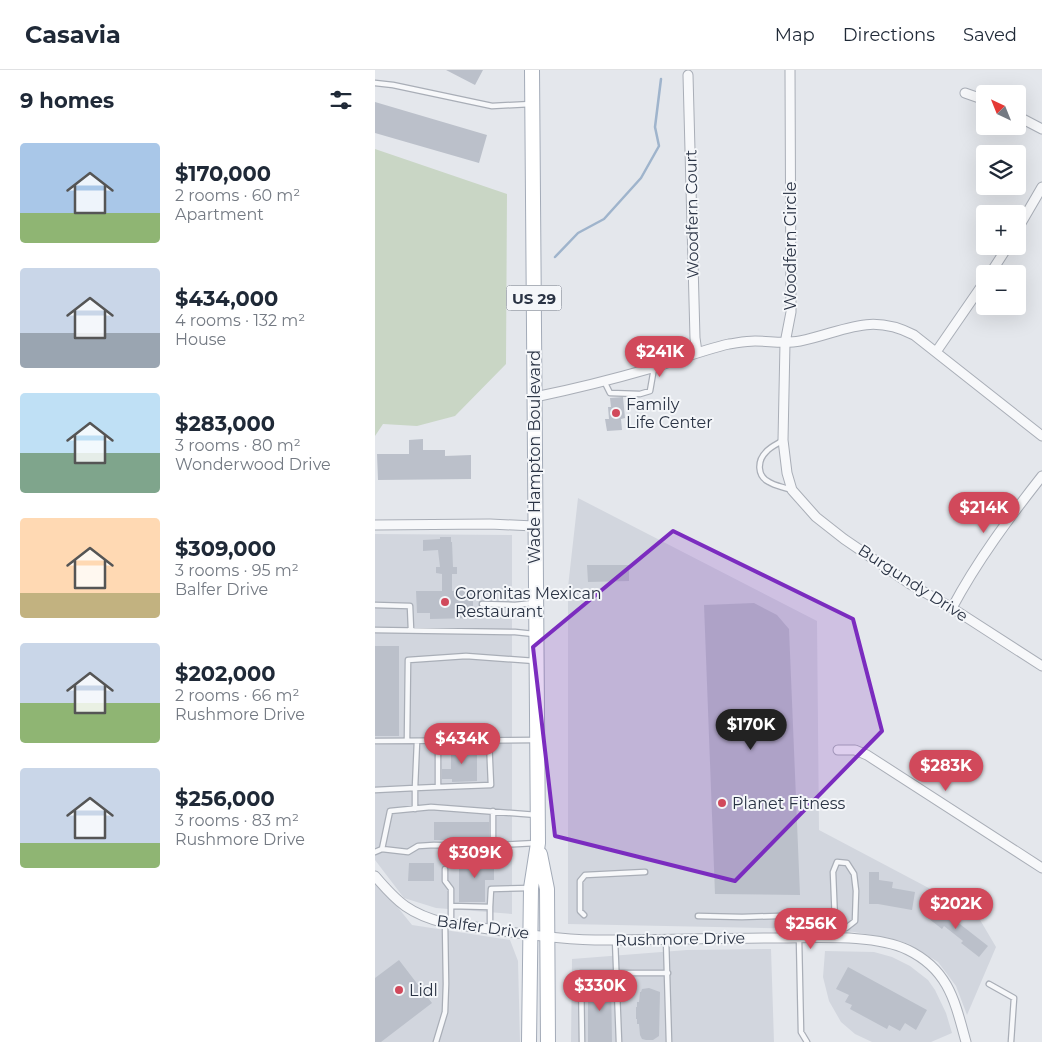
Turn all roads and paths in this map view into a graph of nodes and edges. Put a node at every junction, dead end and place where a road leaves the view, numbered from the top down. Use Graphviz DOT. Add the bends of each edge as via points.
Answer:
graph roads {
  1 [pos="532,70"];
  2 [pos="790,70"];
  3 [pos="688,75"];
  4 [pos="375,83"];
  5 [pos="965,93"];
  6 [pos="976,97"];
  7 [pos="533,104"];
  8 [pos="1026,121"];
  9 [pos="1042,129"];
  10 [pos="1042,187"];
  11 [pos="1026,215"];
  12 [pos="976,294"];
  13 [pos="785,343"];
  14 [pos="697,352"];
  15 [pos="936,352"];
  16 [pos="654,367"];
  17 [pos="604,381"];
  18 [pos="535,398"];
  19 [pos="1042,436"];
  20 [pos="783,440"];
  21 [pos="1042,476"];
  22 [pos="792,490"];
  23 [pos="375,525"];
  24 [pos="534,526"];
  25 [pos="535,603"];
  26 [pos="482,604"];
  27 [pos="375,605"];
  28 [pos="952,608"];
  29 [pos="375,630"];
  30 [pos="411,630"];
  31 [pos="535,634"];
  32 [pos="535,661"];
  33 [pos="1042,666"];
  34 [pos="489,740"];
  35 [pos="536,740"];
  36 [pos="375,741"];
  37 [pos="407,741"];
  38 [pos="417,741"];
  39 [pos="438,741"];
  40 [pos="838,750"];
  41 [pos="438,786"];
  42 [pos="415,788"];
  43 [pos="375,790"];
  44 [pos="415,809"];
  45 [pos="493,811"];
  46 [pos="537,815"];
  47 [pos="493,844"];
  48 [pos="538,844"];
  49 [pos="382,849"];
  50 [pos="375,852"];
  51 [pos="1042,868"];
  52 [pos="445,869"];
  53 [pos="645,872"];
  54 [pos="375,876"];
  55 [pos="531,888"];
  56 [pos="451,906"];
  57 [pos="490,907"];
  58 [pos="584,915"];
  59 [pos="811,915"];
  60 [pos="699,916"];
  61 [pos="448,923"];
  62 [pos="846,928"];
  63 [pos="490,929"];
  64 [pos="531,933"];
  65 [pos="547,936"];
  66 [pos="799,938"];
  67 [pos="615,939"];
  68 [pos="666,939"];
  69 [pos="848,939"];
  70 [pos="668,972"];
  71 [pos="616,973"];
  72 [pos="989,984"];
  73 [pos="436,1042"];
  74 [pos="529,1042"];
  75 [pos="548,1042"];
  76 [pos="582,1042"];
  77 [pos="619,1042"];
  78 [pos="669,1042"];
  79 [pos="807,1042"];
  80 [pos="966,1042"];
  81 [pos="1011,1042"];
  1 -- 7 [label="main road, Wade Hampton Boulevard / US 29"];
  2 -- 13 [label="street, Woodfern Circle" via="791,312"];
  3 -- 14 [label="street, Woodfern Court"];
  4 -- 7 [label="lane" via="492,106"];
  5 -- 6 [label="street"];
  7 -- 18 [label="main road, Wade Hampton Boulevard / US 29"];
  8 -- 9 [label="street"];
  10 -- 11 [label="street"];
  12 -- 15 [label="street"];
  13 -- 14 [label="street" via="754,340"];
  13 -- 15 [label="street" via="875,324 907,332"];
  13 -- 20 [label="street, Burgundy Drive"];
  14 -- 16 [label="street"];
  15 -- 19 [label="street"];
  16 -- 17 [label="street"];
  16 -- 17 [label="lane" via="650,391 640,394 610,393"];
  17 -- 18 [label="street"];
  18 -- 24 [label="main road, Wade Hampton Boulevard / US 29"];
  20 -- 22 [label="street, Burgundy Drive"];
  20 -- 22 [label="lane" via="765,452 759,470 769,483"];
  21 -- 28 [label="street" via="974,570"];
  22 -- 28 [label="street, Burgundy Drive" via="825,525 910,584"];
  23 -- 24 [label="street"];
  24 -- 25 [label="main road, Wade Hampton Boulevard / US 29"];
  25 -- 26 [label="lane"];
  25 -- 31 [label="main road, Wade Hampton Boulevard / US 29"];
  27 -- 30 [label="lane" via="410,606"];
  28 -- 33 [label="street, Burgundy Drive"];
  29 -- 30 [label="lane"];
  30 -- 31 [label="lane"];
  31 -- 32 [label="main road, Wade Hampton Boulevard / US 29"];
  32 -- 35 [label="main road, Wade Hampton Boulevard / US 29"];
  32 -- 37 [label="lane" via="466,656 408,660"];
  34 -- 35 [label="lane"];
  34 -- 39 [label="lane"];
  34 -- 41 [label="lane" via="491,785"];
  35 -- 46 [label="main road, Wade Hampton Boulevard / US 29"];
  36 -- 37 [label="lane"];
  37 -- 38 [label="lane"];
  38 -- 39 [label="lane"];
  38 -- 42 [label="lane"];
  39 -- 41 [label="lane"];
  40 -- 51 [label="street" via="855,750 867,755"];
  41 -- 42 [label="lane"];
  42 -- 43 [label="lane"];
  42 -- 44 [label="lane"];
  44 -- 45 [label="lane"];
  44 -- 49 [label="lane" via="390,811"];
  45 -- 46 [label="lane"];
  45 -- 47 [label="lane"];
  46 -- 48 [label="main road, Wade Hampton Boulevard / US 29"];
  47 -- 48 [label="lane"];
  47 -- 49 [label="lane" via="418,846 408,852"];
  48 -- 55 [label="main road, Wade Hampton Boulevard / US 29"];
  48 -- 65 [label="main road, Wade Hampton Boulevard / US 29" via="547,889"];
  49 -- 50 [label="lane"];
  52 -- 56 [label="lane" via="445,881 451,889"];
  53 -- 58 [label="lane" via="585,875 579,881 579,911"];
  54 -- 61 [label="street, Balfer Drive" via="409,910"];
  55 -- 57 [label="lane" via="491,888"];
  55 -- 64 [label="main road, Wade Hampton Boulevard / US 29"];
  56 -- 57 [label="lane"];
  56 -- 61 [label="lane"];
  57 -- 63 [label="lane"];
  59 -- 60 [label="lane"];
  61 -- 63 [label="street, Balfer Drive"];
  61 -- 73 [label="lane" via="445,1012"];
  62 -- 62 [label="lane" via="855,921 854,874 847,863 837,862 833,872 835,921"];
  62 -- 69 [label="lane"];
  63 -- 64 [label="street, Balfer Drive"];
  64 -- 65 [label="street, Balfer Drive"];
  64 -- 74 [label="main road, Wade Hampton Boulevard / US 29"];
  65 -- 67 [label="street, Rushmore Drive"];
  65 -- 75 [label="main road, Wade Hampton Boulevard / US 29"];
  66 -- 68 [label="street, Rushmore Drive"];
  66 -- 69 [label="street, Rushmore Drive"];
  66 -- 79 [label="lane" via="801,1032"];
  67 -- 68 [label="street, Rushmore Drive"];
  67 -- 71 [label="lane"];
  68 -- 70 [label="lane"];
  69 -- 80 [label="street, Rushmore Drive" via="893,944 909,950 932,967 951,992"];
  70 -- 71 [label="lane"];
  70 -- 78 [label="lane"];
  71 -- 76 [label="lane" via="581,973"];
  71 -- 77 [label="lane"];
  72 -- 81 [label="lane" via="1014,998"];
}
